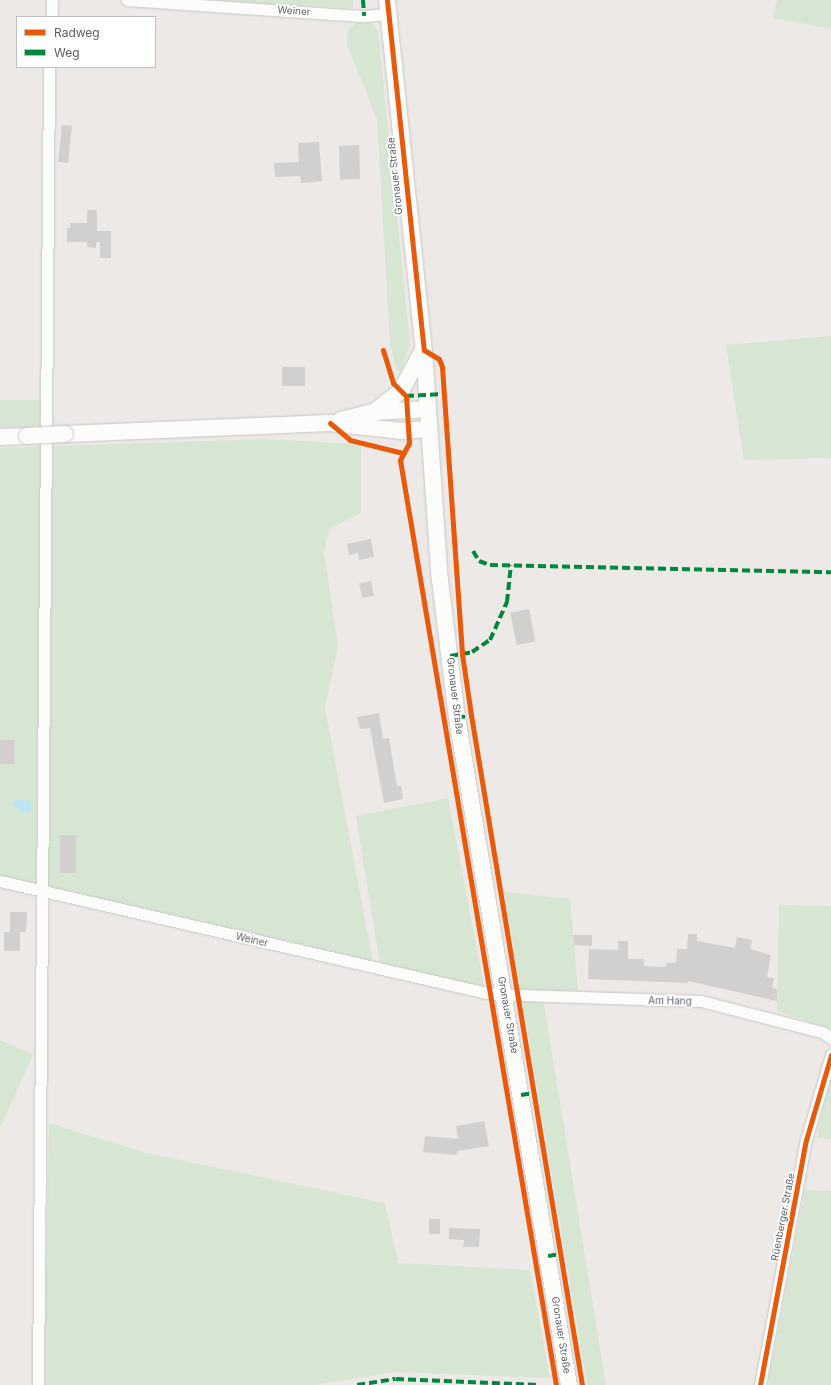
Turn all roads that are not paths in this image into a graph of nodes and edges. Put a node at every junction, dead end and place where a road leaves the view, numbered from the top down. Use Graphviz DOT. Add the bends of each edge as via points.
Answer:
graph roads {
  1 [pos="52,0"];
  2 [pos="127,0"];
  3 [pos="387,7"];
  4 [pos="52,16"];
  5 [pos="49,68"];
  6 [pos="424,350"];
  7 [pos="428,409"];
  8 [pos="374,412"];
  9 [pos="330,422"];
  10 [pos="429,429"];
  11 [pos="0,437"];
  12 [pos="0,881"];
  13 [pos="42,893"];
  14 [pos="504,996"];
  15 [pos="831,1038"];
  16 [pos="831,1055"];
  17 [pos="38,1385"];
  18 [pos="569,1385"];
  19 [pos="760,1385"];
  1 -- 4 [label="street"];
  2 -- 3 [label="street, Weiner" via="364,16"];
  3 -- 6 [label="main road, Gronauer Straße"];
  5 -- 13 [label="street"];
  6 -- 7 [label="main road, Gronauer Straße"];
  6 -- 8 [label="main road" via="401,391"];
  7 -- 8 [label="main road"];
  7 -- 10 [label="main road, Gronauer Straße"];
  8 -- 9 [label="main road"];
  9 -- 10 [label="main road" via="401,430"];
  9 -- 11 [label="main road, bridge"];
  10 -- 14 [label="main road, Gronauer Straße" via="439,572 457,718"];
  12 -- 13 [label="street, Weiner"];
  13 -- 14 [label="street, Weiner"];
  13 -- 17 [label="street"];
  14 -- 15 [label="street, Am Hang" via="701,1001 822,1032"];
  14 -- 18 [label="main road, Gronauer Straße"];
  16 -- 19 [label="street, Rüenberger Straße" via="806,1140"];
}
